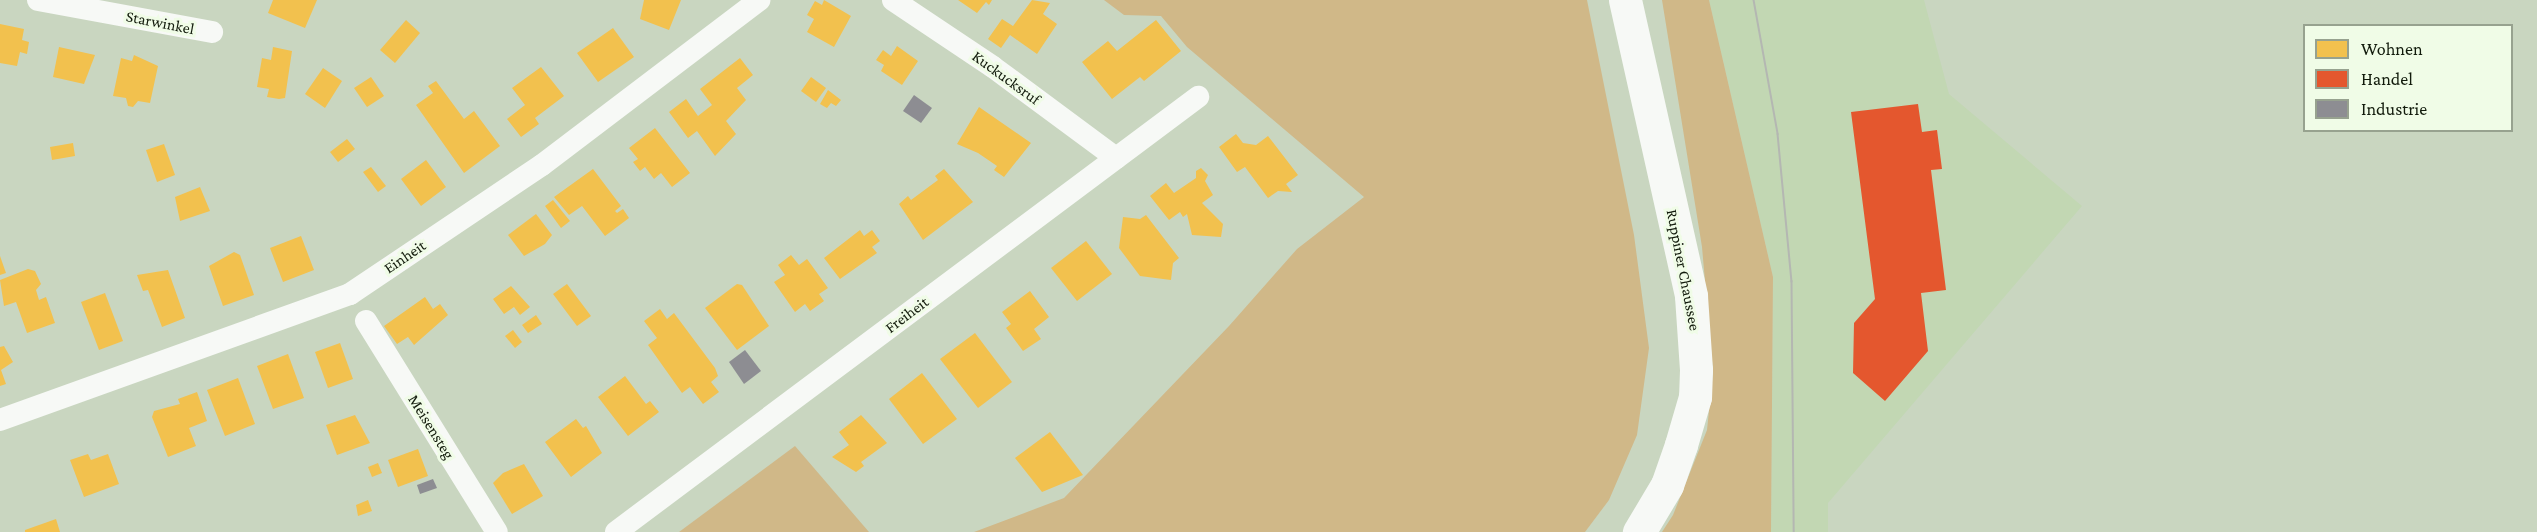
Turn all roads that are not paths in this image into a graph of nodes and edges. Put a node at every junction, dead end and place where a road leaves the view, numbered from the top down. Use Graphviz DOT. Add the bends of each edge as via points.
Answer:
graph roads {
  1 [pos="38,0"];
  2 [pos="759,0"];
  3 [pos="892,0"];
  4 [pos="1625,0"];
  5 [pos="212,33"];
  6 [pos="1198,98"];
  7 [pos="1116,159"];
  8 [pos="366,321"];
  9 [pos="0,420"];
  10 [pos="497,532"];
  11 [pos="616,532"];
  12 [pos="1640,532"];
  1 -- 5 [label="street, Starwinkel"];
  2 -- 9 [label="street, Einheit" via="542,165 350,294"];
  3 -- 7 [label="street, Kuckucksruf" via="993,67"];
  4 -- 12 [label="main road, Ruppiner Chaussee" via="1691,296 1696,369 1695,397 1681,445 1667,485"];
  6 -- 7 [label="street, Freiheit"];
  7 -- 11 [label="street, Freiheit"];
  8 -- 10 [label="street, Meisensteg"];
}
